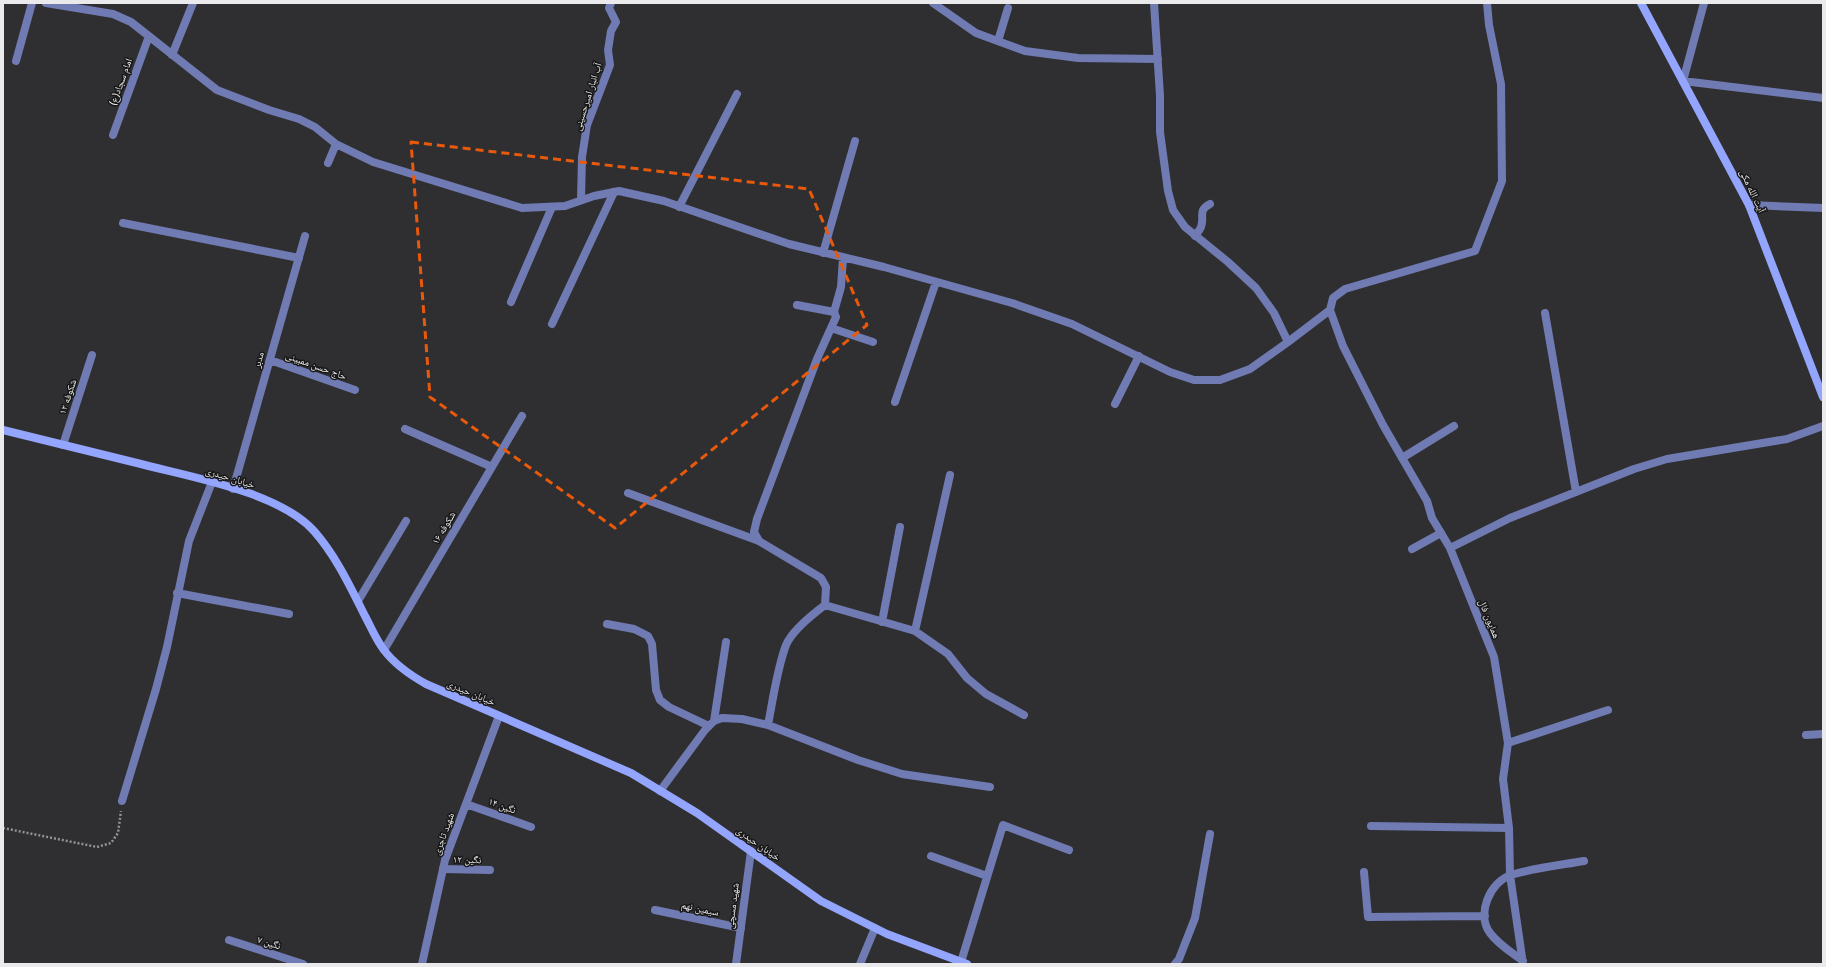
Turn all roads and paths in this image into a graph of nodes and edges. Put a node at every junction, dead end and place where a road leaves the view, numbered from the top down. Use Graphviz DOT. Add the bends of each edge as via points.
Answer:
graph roads {
  1 [pos="32,3"];
  2 [pos="46,3"];
  3 [pos="193,3"];
  4 [pos="611,3"];
  5 [pos="932,3"];
  6 [pos="1154,3"];
  7 [pos="1487,3"];
  8 [pos="1641,3"];
  9 [pos="1704,3"];
  10 [pos="1008,8"];
  11 [pos="148,36"];
  12 [pos="998,41"];
  13 [pos="172,55"];
  14 [pos="1158,59"];
  15 [pos="16,61"];
  16 [pos="1683,81"];
  17 [pos="737,94"];
  18 [pos="1823,98"];
  19 [pos="113,135"];
  20 [pos="855,141"];
  21 [pos="336,144"];
  22 [pos="328,163"];
  23 [pos="614,192"];
  24 [pos="581,200"];
  25 [pos="1210,204"];
  26 [pos="1749,205"];
  27 [pos="552,207"];
  28 [pos="679,207"];
  29 [pos="1823,208"];
  30 [pos="123,223"];
  31 [pos="305,236"];
  32 [pos="1195,236"];
  33 [pos="823,253"];
  34 [pos="298,258"];
  35 [pos="843,258"];
  36 [pos="936,282"];
  37 [pos="511,302"];
  38 [pos="797,305"];
  39 [pos="1330,310"];
  40 [pos="834,312"];
  41 [pos="1545,313"];
  42 [pos="552,324"];
  43 [pos="831,328"];
  44 [pos="873,342"];
  45 [pos="1288,342"];
  46 [pos="92,355"];
  47 [pos="1139,356"];
  48 [pos="270,360"];
  49 [pos="355,390"];
  50 [pos="1823,396"];
  51 [pos="895,402"];
  52 [pos="1115,404"];
  53 [pos="522,416"];
  54 [pos="1454,426"];
  55 [pos="1823,426"];
  56 [pos="404,428"];
  57 [pos="3,430"];
  58 [pos="64,445"];
  59 [pos="1402,458"];
  60 [pos="492,467"];
  61 [pos="950,475"];
  62 [pos="212,482"];
  63 [pos="233,489"];
  64 [pos="1576,492"];
  65 [pos="628,493"];
  66 [pos="406,521"];
  67 [pos="900,527"];
  68 [pos="1441,533"];
  69 [pos="759,541"];
  70 [pos="1450,548"];
  71 [pos="1412,549"];
  72 [pos="177,593"];
  73 [pos="358,601"];
  74 [pos="825,605"];
  75 [pos="289,614"];
  76 [pos="882,622"];
  77 [pos="607,624"];
  78 [pos="915,632"];
  79 [pos="726,642"];
  80 [pos="384,650"];
  81 [pos="1608,710"];
  82 [pos="1024,715"];
  83 [pos="499,716"];
  84 [pos="711,724"];
  85 [pos="768,725"];
  86 [pos="1823,734"];
  87 [pos="1806,735"];
  88 [pos="1508,743"];
  89 [pos="990,787"];
  90 [pos="660,791"];
  91 [pos="122,801"];
  92 [pos="466,804"];
  93 [pos="1372,826"];
  94 [pos="3,828"];
  95 [pos="531,828"];
  96 [pos="1509,828"];
  97 [pos="1210,834"];
  98 [pos="1069,850"];
  99 [pos="751,851"];
  100 [pos="931,856"];
  101 [pos="1584,861"];
  102 [pos="443,869"];
  103 [pos="490,870"];
  104 [pos="1364,872"];
  105 [pos="1510,875"];
  106 [pos="987,876"];
  107 [pos="655,910"];
  108 [pos="1485,916"];
  109 [pos="741,928"];
  110 [pos="875,928"];
  111 [pos="228,940"];
  112 [pos="1523,962"];
  113 [pos="964,963"];
  114 [pos="303,964"];
  115 [pos="422,964"];
  116 [pos="736,964"];
  117 [pos="860,964"];
  118 [pos="1175,964"];
  1 -- 15 [label="street"];
  2 -- 11 [label="street" via="113,14 131,22"];
  3 -- 13 [label="street"];
  4 -- 24 [label="street, آب انبار امیرحسینی" via="609,8 616,22 611,32 608,50 610,65 587,125 582,157"];
  5 -- 12 [label="street" via="976,33"];
  6 -- 14 [label="street"];
  7 -- 39 [label="street" via="1501,84 1502,181 1475,251 1345,289 1333,298"];
  8 -- 16 [label="street, آیت الله مکی"];
  9 -- 16 [label="street"];
  10 -- 12 [label="street"];
  11 -- 13 [label="street"];
  11 -- 19 [label="street, امام سجاد(ع)"];
  12 -- 14 [label="street" via="1025,51 1078,58"];
  13 -- 21 [label="street" via="217,90 269,110 299,118"];
  14 -- 32 [label="street" via="1160,132 1168,191 1173,210"];
  16 -- 18 [label="street"];
  16 -- 26 [label="street, آیت الله مکی"];
  17 -- 28 [label="street"];
  20 -- 33 [label="street"];
  21 -- 22 [label="street"];
  21 -- 27 [label="street" via="373,162 522,208"];
  23 -- 24 [label="street"];
  23 -- 28 [label="street" via="627,192"];
  23 -- 42 [label="street"];
  24 -- 27 [label="street" via="565,206"];
  25 -- 32 [label="street" via="1204,207 1201,226"];
  26 -- 29 [label="street"];
  26 -- 50 [label="street, آیت الله مکی"];
  27 -- 37 [label="street"];
  28 -- 33 [label="street"];
  30 -- 34 [label="street"];
  31 -- 34 [label="street, مدبر"];
  32 -- 45 [label="street" via="1256,288 1274,314"];
  33 -- 35 [label="street"];
  34 -- 48 [label="street, مدبر"];
  35 -- 36 [label="street"];
  35 -- 40 [label="street" via="841,287"];
  36 -- 47 [label="street" via="1012,303 1072,324"];
  36 -- 51 [label="street"];
  38 -- 40 [label="street"];
  39 -- 45 [label="street"];
  39 -- 59 [label="street, همایون فال" via="1343,346"];
  40 -- 43 [label="street" via="836,316"];
  41 -- 64 [label="street"];
  43 -- 44 [label="street"];
  43 -- 69 [label="street" via="757,519 754,532"];
  45 -- 47 [label="street" via="1250,369 1220,380 1194,380 1170,372"];
  46 -- 58 [label="street, شکوفه ۱۲"];
  47 -- 52 [label="street"];
  48 -- 49 [label="street, حاج حسن ممبینی"];
  48 -- 63 [label="street, مدبر"];
  53 -- 60 [label="street, شکوفه ۱۶"];
  54 -- 59 [label="street"];
  55 -- 64 [label="street" via="1787,439 1667,459"];
  56 -- 60 [label="street"];
  57 -- 58 [label="street, خیابان حیدری"];
  58 -- 62 [label="street, خیابان حیدری"];
  59 -- 68 [label="street, همایون فال" via="1427,501 1432,518"];
  60 -- 80 [label="street, شکوفه ۱۶"];
  61 -- 78 [label="street"];
  62 -- 63 [label="street, خیابان حیدری"];
  62 -- 72 [label="street" via="189,541"];
  63 -- 73 [label="street, خیابان حیدری" via="277,505 312,529 340,567"];
  64 -- 70 [label="street" via="1510,518"];
  65 -- 69 [label="street"];
  66 -- 73 [label="street"];
  67 -- 76 [label="street"];
  68 -- 70 [label="street, همایون فال"];
  68 -- 71 [label="street"];
  69 -- 74 [label="street" via="821,578 826,587"];
  70 -- 88 [label="street, همایون فال" via="1494,657"];
  72 -- 75 [label="street"];
  72 -- 91 [label="street" via="156,689"];
  73 -- 80 [label="street, خیابان حیدری"];
  74 -- 76 [label="street"];
  74 -- 85 [label="street" via="812,614 787,644 774,690"];
  76 -- 78 [label="street"];
  77 -- 84 [label="street" via="634,629 648,636 652,644 656,690 660,700 669,707"];
  78 -- 82 [label="street" via="948,654 968,678 986,694"];
  79 -- 84 [label="street"];
  80 -- 83 [label="street, خیابان حیدری" via="398,666 426,684"];
  81 -- 88 [label="street"];
  83 -- 90 [label="street, خیابان حیدری" via="631,773"];
  83 -- 92 [label="street, شهید تاجری"];
  84 -- 85 [label="street" via="722,718 742,719"];
  84 -- 90 [label="street"];
  85 -- 89 [label="street" via="902,774"];
  86 -- 87 [label="street"];
  88 -- 96 [label="street, همایون فال" via="1503,779"];
  90 -- 99 [label="street, خیابان حیدری"];
  91 -- 94 [label="path" via="118,833 112,843 98,847"];
  92 -- 95 [label="street, نگین ۱۴"];
  92 -- 102 [label="street, شهید تاجری"];
  93 -- 96 [label="street"];
  96 -- 105 [label="street, همایون فال"];
  97 -- 118 [label="street" via="1196,918"];
  98 -- 106 [label="street" via="1003,826"];
  99 -- 109 [label="street, شهید مسچی"];
  99 -- 110 [label="street, خیابان حیدری" via="821,901"];
  100 -- 106 [label="street"];
  101 -- 105 [label="street"];
  102 -- 103 [label="street, نگین ۱۲"];
  102 -- 115 [label="street, شهید تاجری"];
  104 -- 108 [label="street" via="1368,917"];
  105 -- 108 [label="street" via="1490,893"];
  105 -- 112 [label="street, همایون فال"];
  106 -- 113 [label="street"];
  107 -- 109 [label="street, سیمین نهم"];
  108 -- 112 [label="street" via="1484,922 1489,932"];
  109 -- 116 [label="street, شهید مسچی"];
  110 -- 113 [label="street, خیابان حیدری"];
  110 -- 117 [label="street"];
  111 -- 114 [label="street, نگین ۷"];
}
